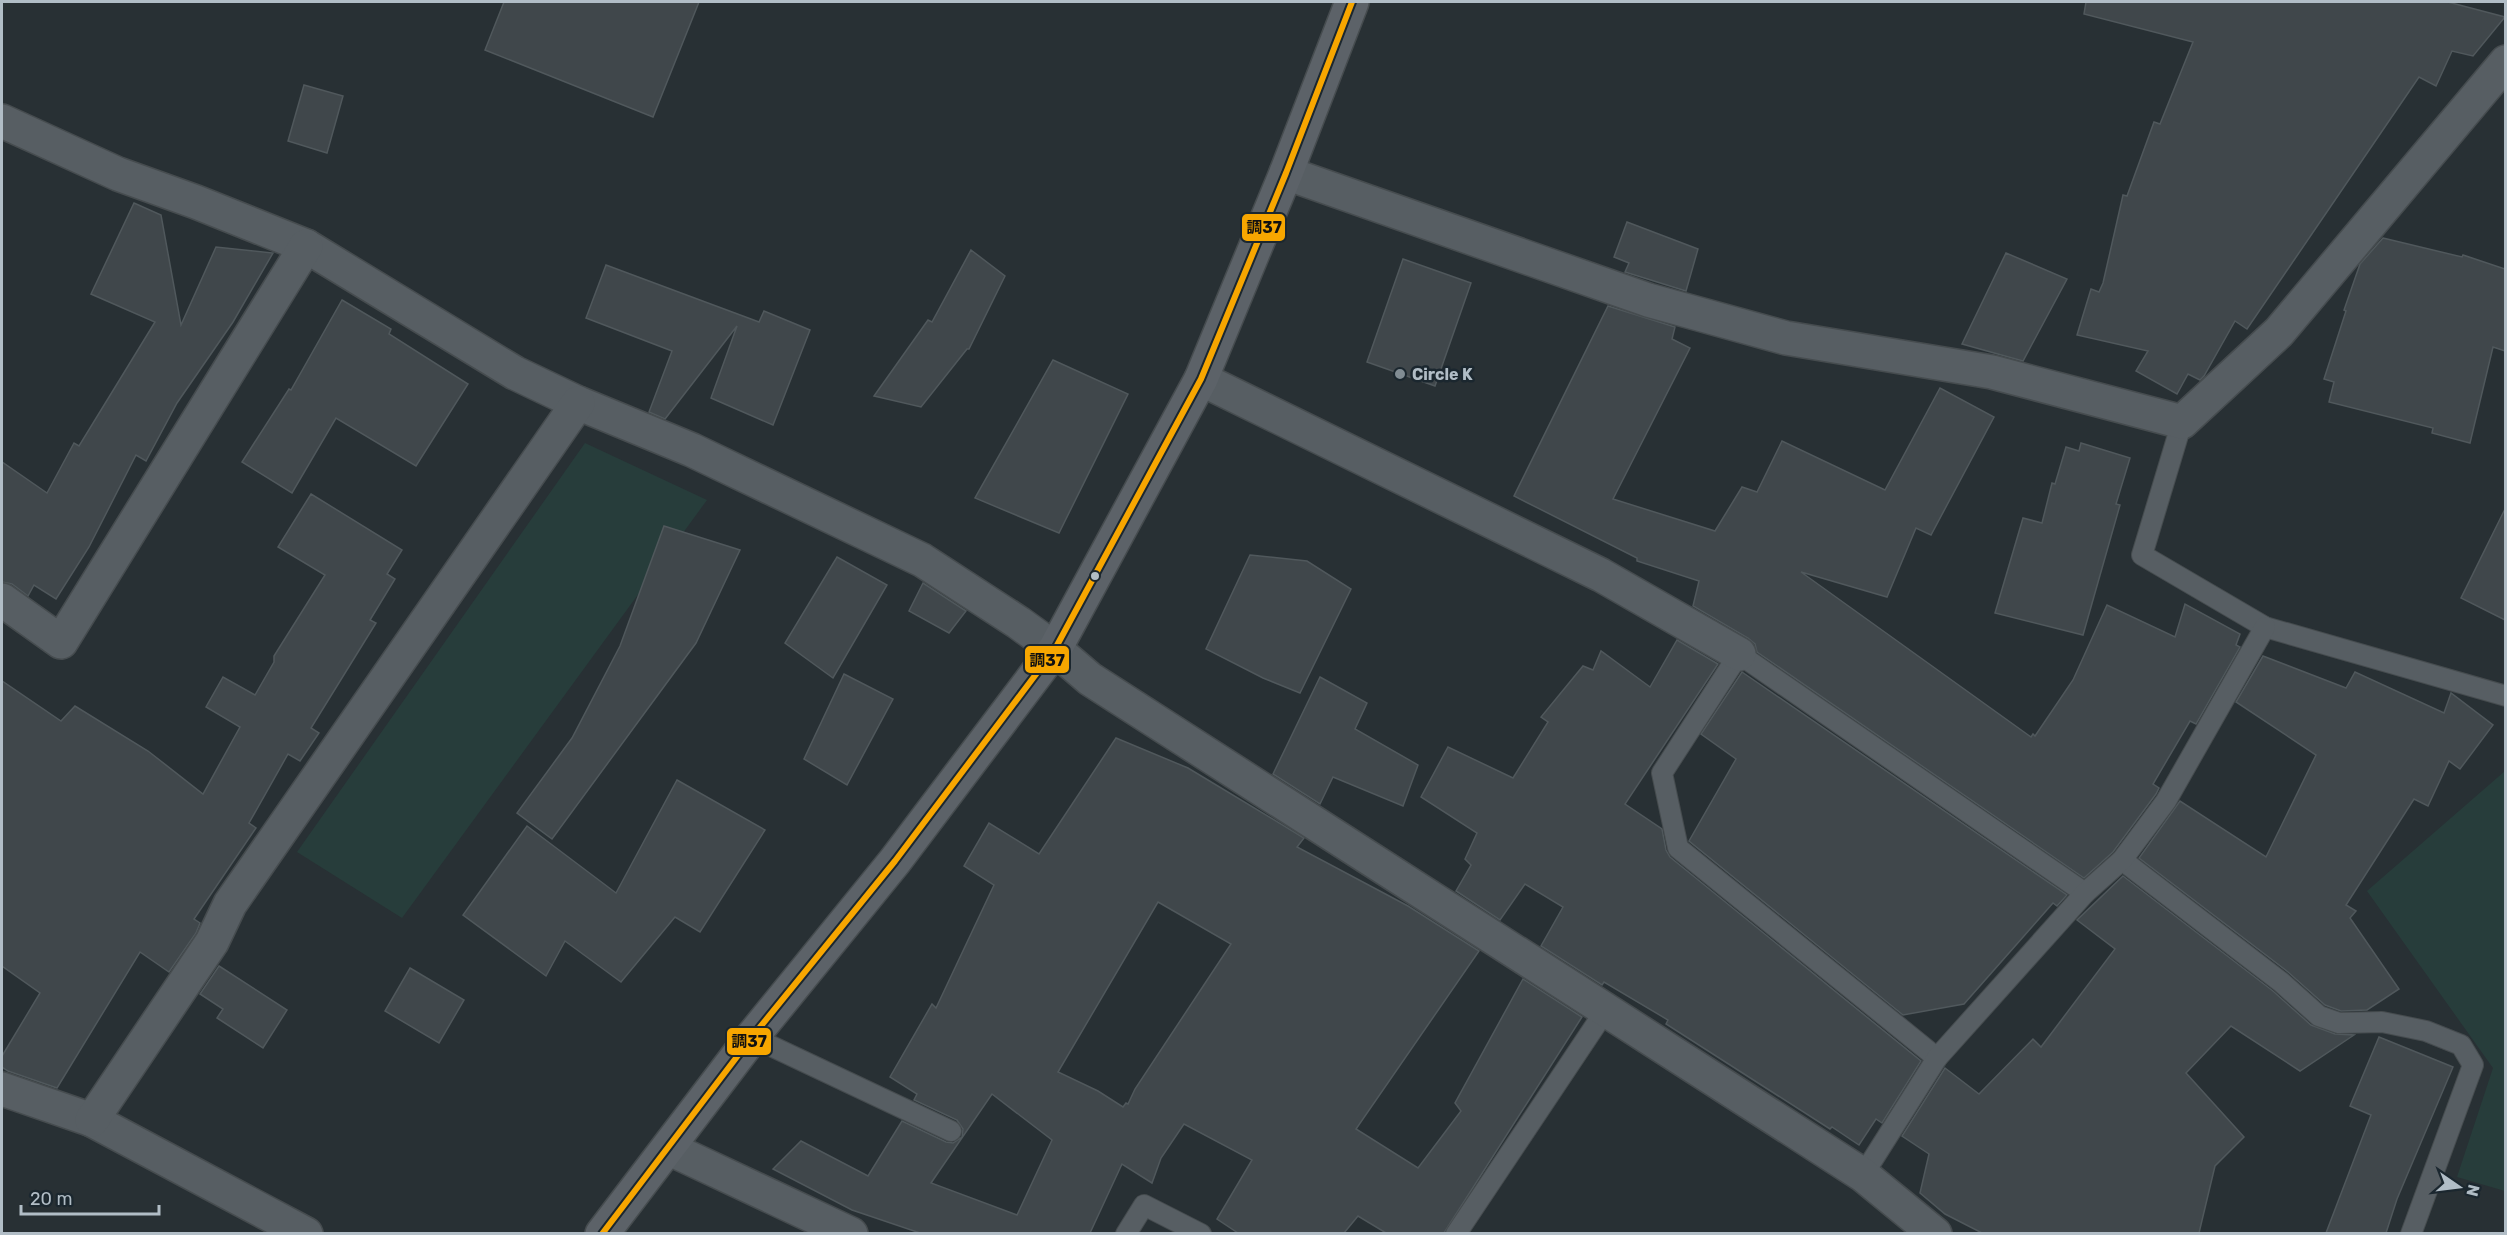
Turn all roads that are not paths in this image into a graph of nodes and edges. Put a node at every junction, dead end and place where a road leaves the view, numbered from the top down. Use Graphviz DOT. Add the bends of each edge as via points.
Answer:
graph roads {
  1 [pos="1352,2"];
  2 [pos="2505,62"];
  3 [pos="2,121"];
  4 [pos="1286,173"];
  5 [pos="306,246"];
  6 [pos="1201,379"];
  7 [pos="578,403"];
  8 [pos="2182,422"];
  9 [pos="2,600"];
  10 [pos="2265,627"];
  11 [pos="1055,649"];
  12 [pos="1739,654"];
  13 [pos="2505,696"];
  14 [pos="2122,860"];
  15 [pos="2085,893"];
  16 [pos="1607,1008"];
  17 [pos="752,1037"];
  18 [pos="1937,1058"];
  19 [pos="2,1089"];
  20 [pos="92,1120"];
  21 [pos="951,1131"];
  22 [pos="668,1148"];
  23 [pos="1863,1175"];
  24 [pos="306,1233"];
  25 [pos="602,1233"];
  26 [pos="851,1233"];
  27 [pos="1126,1233"];
  28 [pos="1201,1233"];
  29 [pos="1456,1233"];
  30 [pos="1935,1233"];
  31 [pos="2410,1233"];
  1 -- 4 [label="street"];
  2 -- 8 [label="street" via="2279,332"];
  3 -- 5 [label="street" via="118,174"];
  4 -- 6 [label="street"];
  4 -- 8 [label="street" via="1648,300 1786,338 1992,372"];
  5 -- 7 [label="street" via="515,373"];
  5 -- 9 [label="street" via="61,642"];
  6 -- 11 [label="street"];
  6 -- 12 [label="street" via="1601,575"];
  7 -- 11 [label="street" via="692,450 922,560"];
  7 -- 20 [label="street" via="230,904 212,942"];
  8 -- 10 [label="lane" via="2142,555"];
  10 -- 13 [label="lane"];
  10 -- 14 [label="lane" via="2166,801"];
  11 -- 16 [label="street" via="1089,679"];
  11 -- 17 [label="street" via="895,861"];
  12 -- 15 [label="lane"];
  12 -- 18 [label="lane" via="1662,773 1678,848"];
  14 -- 15 [label="lane"];
  14 -- 31 [label="lane" via="2281,982 2319,1017 2338,1023 2382,1022 2426,1031 2461,1045 2473,1065"];
  15 -- 18 [label="lane"];
  16 -- 23 [label="street"];
  16 -- 29 [label="lane"];
  17 -- 21 [label="lane"];
  17 -- 22 [label="street"];
  18 -- 23 [label="lane"];
  19 -- 20 [label="street"];
  20 -- 24 [label="street"];
  22 -- 25 [label="street"];
  22 -- 26 [label="street"];
  23 -- 30 [label="street"];
  27 -- 28 [label="lane" via="1144,1205"];
}
